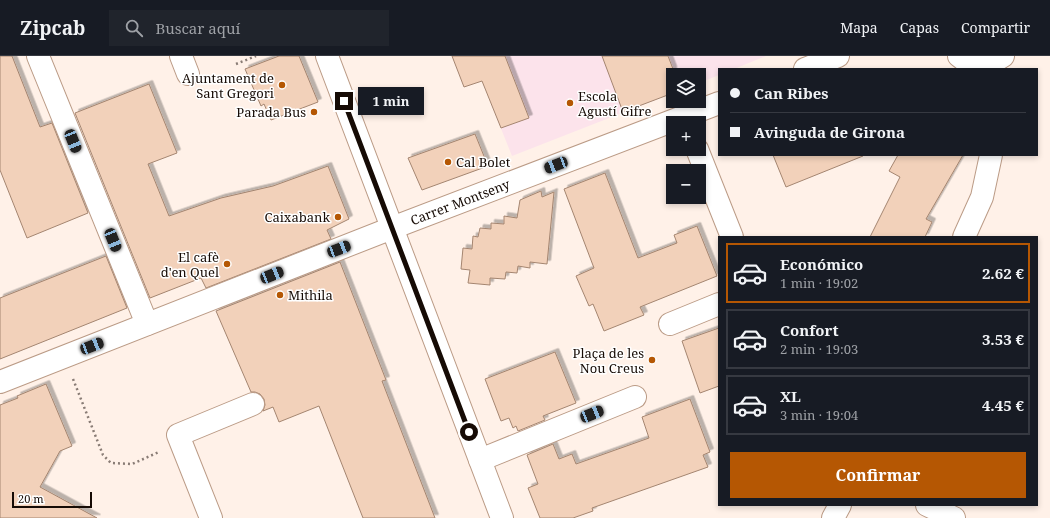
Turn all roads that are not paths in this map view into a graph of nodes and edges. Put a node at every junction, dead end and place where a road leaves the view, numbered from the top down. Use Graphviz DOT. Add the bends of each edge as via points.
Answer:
graph roads {
  1 [pos="38,56"];
  2 [pos="327,56"];
  3 [pos="838,56"];
  4 [pos="959,56"];
  5 [pos="998,62"];
  6 [pos="808,68"];
  7 [pos="718,104"];
  8 [pos="694,116"];
  9 [pos="666,127"];
  10 [pos="700,156"];
  11 [pos="991,156"];
  12 [pos="392,228"];
  13 [pos="732,236"];
  14 [pos="964,236"];
  15 [pos="718,304"];
  16 [pos="147,324"];
  17 [pos="670,324"];
  18 [pos="0,382"];
  19 [pos="634,397"];
  20 [pos="253,404"];
  21 [pos="480,460"];
  22 [pos="839,506"];
  23 [pos="929,506"];
  24 [pos="211,518"];
  25 [pos="502,518"];
  26 [pos="833,518"];
  27 [pos="954,518"];
  1 -- 16 [label="street"];
  2 -- 12 [label="street"];
  3 -- 6 [label="street"];
  4 -- 5 [label="street" via="977,64"];
  7 -- 8 [label="street, Carrer Montseny"];
  9 -- 12 [label="street, Carrer Montseny"];
  10 -- 13 [label="street"];
  11 -- 14 [label="street" via="982,197"];
  12 -- 16 [label="street, Carrer Montseny"];
  12 -- 21 [label="street"];
  15 -- 17 [label="street"];
  16 -- 18 [label="street, Carrer Montseny"];
  19 -- 21 [label="street"];
  20 -- 24 [label="street" via="179,439"];
  21 -- 25 [label="street"];
  22 -- 26 [label="street"];
  23 -- 27 [label="street"];
}
